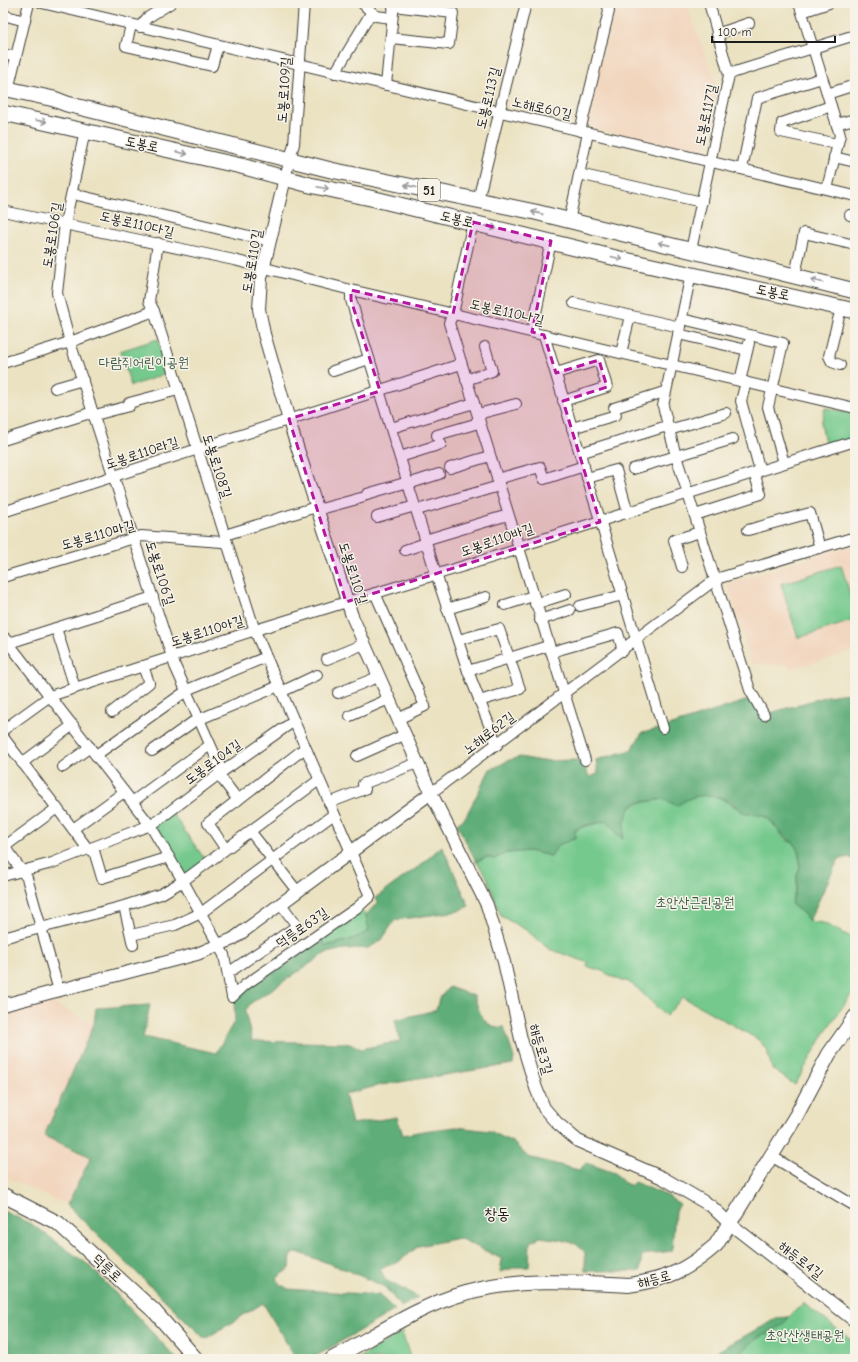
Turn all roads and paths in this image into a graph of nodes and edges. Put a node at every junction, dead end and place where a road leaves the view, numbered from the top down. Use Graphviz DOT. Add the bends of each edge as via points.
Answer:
graph roads {
  1 [pos="29,3"];
  2 [pos="42,3"];
  3 [pos="172,3"];
  4 [pos="304,3"];
  5 [pos="362,3"];
  6 [pos="526,3"];
  7 [pos="607,3"];
  8 [pos="709,3"];
  9 [pos="829,3"];
  10 [pos="393,4"];
  11 [pos="800,8"];
  12 [pos="371,13"];
  13 [pos="3,15"];
  14 [pos="392,18"];
  15 [pos="25,21"];
  16 [pos="749,23"];
  17 [pos="135,26"];
  18 [pos="717,34"];
  19 [pos="855,35"];
  20 [pos="391,38"];
  21 [pos="218,45"];
  22 [pos="813,49"];
  23 [pos="3,54"];
  24 [pos="16,57"];
  25 [pos="300,64"];
  26 [pos="335,73"];
  27 [pos="729,75"];
  28 [pos="822,78"];
  29 [pos="386,85"];
  30 [pos="855,85"];
  31 [pos="6,89"];
  32 [pos="827,94"];
  33 [pos="831,106"];
  34 [pos="500,112"];
  35 [pos="3,113"];
  36 [pos="855,119"];
  37 [pos="836,124"];
  38 [pos="85,131"];
  39 [pos="584,132"];
  40 [pos="837,144"];
  41 [pos="834,158"];
  42 [pos="290,159"];
  43 [pos="711,162"];
  44 [pos="855,162"];
  45 [pos="742,169"];
  46 [pos="579,174"];
  47 [pos="285,178"];
  48 [pos="827,189"];
  49 [pos="72,194"];
  50 [pos="855,196"];
  51 [pos="478,200"];
  52 [pos="702,202"];
  53 [pos="3,211"];
  54 [pos="569,221"];
  55 [pos="473,222"];
  56 [pos="65,223"];
  57 [pos="270,241"];
  58 [pos="550,241"];
  59 [pos="158,244"];
  60 [pos="855,245"];
  61 [pos="691,250"];
  62 [pos="263,269"];
  63 [pos="691,274"];
  64 [pos="795,275"];
  65 [pos="351,290"];
  66 [pos="855,291"];
  67 [pos="574,303"];
  68 [pos="848,309"];
  69 [pos="154,311"];
  70 [pos="453,314"];
  71 [pos="630,316"];
  72 [pos="680,327"];
  73 [pos="532,332"];
  74 [pos="544,335"];
  75 [pos="751,335"];
  76 [pos="70,342"];
  77 [pos="485,347"];
  78 [pos="747,350"];
  79 [pos="622,353"];
  80 [pos="369,359"];
  81 [pos="3,362"];
  82 [pos="462,364"];
  83 [pos="671,364"];
  84 [pos="840,365"];
  85 [pos="333,371"];
  86 [pos="556,373"];
  87 [pos="83,380"];
  88 [pos="466,380"];
  89 [pos="743,382"];
  90 [pos="55,388"];
  91 [pos="772,388"];
  92 [pos="178,390"];
  93 [pos="380,391"];
  94 [pos="664,392"];
  95 [pos="563,400"];
  96 [pos="474,403"];
  97 [pos="516,404"];
  98 [pos="855,408"];
  99 [pos="726,412"];
  100 [pos="95,415"];
  101 [pos="289,419"];
  102 [pos="478,419"];
  103 [pos="391,428"];
  104 [pos="572,428"];
  105 [pos="668,428"];
  106 [pos="733,439"];
  107 [pos="3,440"];
  108 [pos="855,440"];
  109 [pos="197,450"];
  110 [pos="580,453"];
  111 [pos="490,456"];
  112 [pos="676,456"];
  113 [pos="400,457"];
  114 [pos="784,463"];
  115 [pos="584,466"];
  116 [pos="450,468"];
  117 [pos="633,469"];
  118 [pos="757,472"];
  119 [pos="439,474"];
  120 [pos="114,476"];
  121 [pos="587,478"];
  122 [pos="408,483"];
  123 [pos="498,483"];
  124 [pos="688,494"];
  125 [pos="317,508"];
  126 [pos="416,508"];
  127 [pos="3,512"];
  128 [pos="628,513"];
  129 [pos="695,515"];
  130 [pos="508,516"];
  131 [pos="377,517"];
  132 [pos="600,522"];
  133 [pos="748,530"];
  134 [pos="700,532"];
  135 [pos="855,536"];
  136 [pos="134,537"];
  137 [pos="225,538"];
  138 [pos="426,542"];
  139 [pos="518,548"];
  140 [pos="820,548"];
  141 [pos="405,550"];
  142 [pos="682,567"];
  143 [pos="436,574"];
  144 [pos="3,577"];
  145 [pos="716,579"];
  146 [pos="374,593"];
  147 [pos="566,594"];
  148 [pos="623,595"];
  149 [pos="153,597"];
  150 [pos="486,597"];
  151 [pos="534,600"];
  152 [pos="346,602"];
  153 [pos="505,605"];
  154 [pos="580,606"];
  155 [pos="447,609"];
  156 [pos="570,610"];
  157 [pos="540,620"];
  158 [pos="56,628"];
  159 [pos="255,631"];
  160 [pos="6,639"];
  161 [pos="458,640"];
  162 [pos="637,640"];
  163 [pos="364,644"];
  164 [pos="550,649"];
  165 [pos="623,651"];
  166 [pos="172,657"];
  167 [pos="266,657"];
  168 [pos="509,658"];
  169 [pos="327,659"];
  170 [pos="143,666"];
  171 [pos="468,671"];
  172 [pos="317,675"];
  173 [pos="378,676"];
  174 [pos="75,688"];
  175 [pos="280,689"];
  176 [pos="186,692"];
  177 [pos="338,693"];
  178 [pos="564,695"];
  179 [pos="50,696"];
  180 [pos="389,699"];
  181 [pos="479,701"];
  182 [pos="112,712"];
  183 [pos="764,715"];
  184 [pos="350,716"];
  185 [pos="198,719"];
  186 [pos="398,719"];
  187 [pos="294,721"];
  188 [pos="72,725"];
  189 [pos="663,728"];
  190 [pos="3,730"];
  191 [pos="404,735"];
  192 [pos="3,738"];
  193 [pos="210,745"];
  194 [pos="496,745"];
  195 [pos="305,748"];
  196 [pos="93,751"];
  197 [pos="152,751"];
  198 [pos="357,756"];
  199 [pos="585,760"];
  200 [pos="22,763"];
  201 [pos="417,763"];
  202 [pos="63,767"];
  203 [pos="219,774"];
  204 [pos="319,780"];
  205 [pos="124,792"];
  206 [pos="432,793"];
  207 [pos="238,800"];
  208 [pos="132,802"];
  209 [pos="329,803"];
  210 [pos="57,808"];
  211 [pos="334,814"];
  212 [pos="150,825"];
  213 [pos="73,829"];
  214 [pos="250,831"];
  215 [pos="4,846"];
  216 [pos="226,848"];
  217 [pos="88,849"];
  218 [pos="350,853"];
  219 [pos="169,857"];
  220 [pos="272,859"];
  221 [pos="22,871"];
  222 [pos="3,876"];
  223 [pos="183,881"];
  224 [pos="297,891"];
  225 [pos="281,904"];
  226 [pos="124,906"];
  227 [pos="201,913"];
  228 [pos="42,929"];
  229 [pos="3,938"];
  230 [pos="217,945"];
  231 [pos="228,973"];
  232 [pos="59,991"];
  233 [pos="3,1005"];
  234 [pos="855,1018"];
  235 [pos="772,1156"];
  236 [pos="3,1195"];
  237 [pos="855,1206"];
  238 [pos="729,1223"];
  239 [pos="855,1321"];
  240 [pos="196,1359"];
  241 [pos="332,1359"];
  1 -- 15 [label="street"];
  2 -- 17 [label="street, 노해로60길"];
  3 -- 17 [label="street"];
  4 -- 25 [label="street, 도봉로109길"];
  5 -- 12 [label="street"];
  6 -- 34 [label="street, 도봉로113길"];
  7 -- 39 [label="street" via="609,11"];
  8 -- 18 [label="street, 도봉로117길"];
  9 -- 11 [label="street"];
  10 -- 14 [label="street"];
  10 -- 20 [label="street" via="453,13 449,44"];
  11 -- 22 [label="street"];
  12 -- 14 [label="street"];
  12 -- 26 [label="street"];
  13 -- 15 [label="street"];
  14 -- 20 [label="street"];
  15 -- 24 [label="street"];
  16 -- 18 [label="street"];
  17 -- 21 [label="street, 노해로60길"];
  17 -- 21 [label="street" via="126,46 212,66"];
  18 -- 27 [label="street, 도봉로117길"];
  19 -- 22 [label="street"];
  20 -- 29 [label="street"];
  21 -- 25 [label="street, 노해로60길"];
  22 -- 27 [label="street"];
  22 -- 28 [label="street"];
  23 -- 24 [label="street"];
  24 -- 31 [label="street"];
  25 -- 26 [label="street, 노해로60길"];
  25 -- 42 [label="street, 도봉로109길" via="294,144"];
  26 -- 29 [label="street, 노해로60길"];
  27 -- 43 [label="street, 도봉로117길"];
  28 -- 32 [label="street"];
  28 -- 45 [label="street" via="757,98"];
  29 -- 34 [label="street, 노해로60길"];
  30 -- 32 [label="street"];
  31 -- 42 [label="main road, 도봉로 / 51"];
  32 -- 33 [label="street"];
  33 -- 37 [label="street"];
  33 -- 40 [label="street" via="782,123 781,132"];
  34 -- 39 [label="street, 노해로60길"];
  34 -- 51 [label="street, 도봉로113길"];
  35 -- 38 [label="main road, 도봉로 / 51, one-way"];
  36 -- 37 [label="street"];
  37 -- 40 [label="street" via="840,135"];
  38 -- 47 [label="main road, 도봉로 / 51, one-way"];
  38 -- 49 [label="street, 도봉로106길"];
  39 -- 43 [label="street, 노해로60길"];
  39 -- 46 [label="street"];
  40 -- 41 [label="street"];
  41 -- 44 [label="street"];
  41 -- 48 [label="street"];
  42 -- 47 [label="street, 도봉로109길"];
  51 -- 42 [label="main road, 도봉로 / 51, one-way" via="331,170"];
  43 -- 45 [label="street, 노해로60길"];
  43 -- 52 [label="street, 도봉로117길"];
  45 -- 48 [label="street, 노해로60길"];
  46 -- 52 [label="street"];
  46 -- 54 [label="street"];
  47 -- 55 [label="main road, 도봉로 / 51, one-way"];
  47 -- 57 [label="street, 도봉로110길"];
  48 -- 50 [label="street, 노해로60길"];
  49 -- 56 [label="street, 도봉로106길"];
  49 -- 57 [label="street"];
  54 -- 51 [label="main road, 도봉로 / 51, one-way"];
  52 -- 61 [label="street, 도봉로117길"];
  53 -- 56 [label="street, 도봉로110다길"];
  61 -- 54 [label="main road, 도봉로 / 51, one-way"];
  55 -- 58 [label="main road, 도봉로 / 51, one-way"];
  55 -- 70 [label="street"];
  56 -- 59 [label="street, 도봉로110다길"];
  56 -- 76 [label="street, 도봉로106길" via="57,293"];
  57 -- 62 [label="street, 도봉로110길"];
  58 -- 63 [label="main road, 도봉로 / 51, one-way"];
  58 -- 73 [label="street"];
  59 -- 62 [label="street, 도봉로110다길"];
  59 -- 69 [label="street, 도봉로108길" via="149,301"];
  60 -- 64 [label="street, 도봉로" via="804,233"];
  61 -- 64 [label="main road, 도봉로 / 51"];
  62 -- 65 [label="street, 도봉로110나길"];
  62 -- 101 [label="street, 도봉로110길" via="261,321"];
  63 -- 68 [label="main road, 도봉로 / 51"];
  63 -- 72 [label="street"];
  66 -- 64 [label="main road, 도봉로 / 51, one-way"];
  65 -- 70 [label="street, 도봉로110나길"];
  65 -- 80 [label="street" via="351,300"];
  67 -- 71 [label="street"];
  68 -- 84 [label="street, 도봉로" via="829,356 832,362"];
  69 -- 76 [label="street"];
  69 -- 92 [label="street, 도봉로108길"];
  70 -- 73 [label="street, 도봉로110나길"];
  70 -- 82 [label="street" via="449,323"];
  71 -- 72 [label="street"];
  71 -- 79 [label="street"];
  72 -- 75 [label="street"];
  72 -- 78 [label="street"];
  72 -- 83 [label="street"];
  73 -- 74 [label="street, 도봉로110나길"];
  74 -- 79 [label="street, 도봉로110나길"];
  74 -- 86 [label="street"];
  75 -- 78 [label="street"];
  75 -- 91 [label="street" via="783,343"];
  76 -- 81 [label="street"];
  76 -- 87 [label="street, 도봉로106길"];
  77 -- 88 [label="street" via="492,371"];
  78 -- 89 [label="street"];
  79 -- 83 [label="street, 도봉로110나길"];
  80 -- 85 [label="street"];
  80 -- 93 [label="street"];
  82 -- 88 [label="street"];
  82 -- 93 [label="street"];
  83 -- 89 [label="street, 도봉로110나길"];
  83 -- 94 [label="street"];
  86 -- 95 [label="street"];
  86 -- 95 [label="street" via="599,360 607,387"];
  87 -- 90 [label="street"];
  87 -- 100 [label="street, 도봉로106길"];
  88 -- 96 [label="street"];
  89 -- 91 [label="street, 도봉로110나길"];
  89 -- 118 [label="street" via="741,401"];
  91 -- 98 [label="street, 도봉로110나길"];
  91 -- 114 [label="street" via="768,407"];
  92 -- 100 [label="street"];
  92 -- 109 [label="street, 도봉로108길"];
  93 -- 101 [label="street"];
  93 -- 103 [label="street"];
  94 -- 104 [label="street" via="614,408 616,415"];
  94 -- 105 [label="street" via="662,406"];
  95 -- 104 [label="street"];
  96 -- 102 [label="street"];
  96 -- 103 [label="street"];
  97 -- 102 [label="street" via="482,413"];
  99 -- 105 [label="street"];
  100 -- 107 [label="street" via="87,414"];
  100 -- 120 [label="street, 도봉로106길"];
  101 -- 109 [label="street, 도봉로110라길"];
  101 -- 125 [label="street, 도봉로110길"];
  102 -- 111 [label="street"];
  102 -- 113 [label="street" via="475,424 438,435 441,444"];
  103 -- 113 [label="street"];
  104 -- 110 [label="street"];
  105 -- 110 [label="street"];
  105 -- 112 [label="street"];
  106 -- 112 [label="street"];
  108 -- 114 [label="street, 도봉로110바길"];
  109 -- 120 [label="street, 도봉로110라길"];
  109 -- 137 [label="street, 도봉로108길"];
  110 -- 115 [label="street"];
  111 -- 116 [label="street"];
  111 -- 123 [label="street"];
  112 -- 117 [label="street"];
  112 -- 124 [label="street"];
  113 -- 122 [label="street"];
  114 -- 118 [label="street, 도봉로110바길"];
  115 -- 121 [label="street"];
  115 -- 123 [label="street" via="544,479 540,467"];
  118 -- 124 [label="street, 도봉로110바길"];
  118 -- 129 [label="street" via="760,494"];
  119 -- 122 [label="street, 도봉로110마길"];
  120 -- 127 [label="street, 도봉로110라길"];
  120 -- 136 [label="street, 도봉로106길"];
  121 -- 128 [label="street" via="616,470"];
  121 -- 132 [label="street"];
  122 -- 125 [label="street, 도봉로110마길"];
  122 -- 126 [label="street"];
  123 -- 126 [label="street"];
  123 -- 130 [label="street"];
  124 -- 128 [label="street, 도봉로110바길"];
  124 -- 129 [label="street"];
  125 -- 137 [label="street, 도봉로110마길" via="228,534"];
  125 -- 152 [label="street, 도봉로110길"];
  126 -- 131 [label="street"];
  126 -- 138 [label="street"];
  128 -- 132 [label="street, 도봉로110바길"];
  129 -- 134 [label="street"];
  130 -- 138 [label="street"];
  130 -- 139 [label="street"];
  132 -- 139 [label="street, 도봉로110바길"];
  132 -- 148 [label="street"];
  133 -- 140 [label="street" via="810,512"];
  134 -- 142 [label="street" via="674,540"];
  134 -- 145 [label="street"];
  135 -- 140 [label="street, 노해로62길"];
  136 -- 137 [label="street, 도봉로110마길" via="222,542"];
  136 -- 144 [label="street, 도봉로110마길"];
  136 -- 149 [label="street, 도봉로106길"];
  137 -- 159 [label="street, 도봉로108길"];
  138 -- 141 [label="street"];
  138 -- 143 [label="street"];
  139 -- 143 [label="street, 도봉로110바길"];
  139 -- 151 [label="street"];
  140 -- 145 [label="street, 노해로62길"];
  143 -- 146 [label="street, 도봉로110바길"];
  143 -- 155 [label="street"];
  145 -- 162 [label="street, 노해로62길"];
  145 -- 183 [label="street" via="750,690"];
  146 -- 152 [label="street, 도봉로110바길"];
  146 -- 186 [label="street" via="425,706"];
  147 -- 151 [label="street"];
  148 -- 154 [label="street"];
  148 -- 162 [label="street"];
  149 -- 158 [label="street"];
  149 -- 166 [label="street, 도봉로106길"];
  150 -- 155 [label="street"];
  151 -- 153 [label="street"];
  151 -- 157 [label="street"];
  152 -- 159 [label="street, 도봉로110아길"];
  152 -- 163 [label="street, 도봉로110길"];
  155 -- 161 [label="street"];
  156 -- 157 [label="street"];
  157 -- 164 [label="street"];
  158 -- 160 [label="street"];
  158 -- 174 [label="street"];
  159 -- 166 [label="street, 도봉로110아길"];
  159 -- 167 [label="street, 도봉로108길"];
  160 -- 179 [label="street"];
  161 -- 168 [label="street" via="499,629"];
  161 -- 171 [label="street"];
  162 -- 165 [label="street, 노해로62길"];
  162 -- 189 [label="street"];
  163 -- 169 [label="street"];
  163 -- 173 [label="street, 도봉로110길"];
  164 -- 165 [label="street" via="618,633"];
  164 -- 168 [label="street"];
  164 -- 178 [label="street"];
  165 -- 178 [label="street, 노해로62길"];
  166 -- 170 [label="street, 도봉로110아길"];
  166 -- 176 [label="street, 도봉로106길"];
  167 -- 175 [label="street, 도봉로108길"];
  167 -- 176 [label="street"];
  168 -- 171 [label="street"];
  168 -- 181 [label="street" via="520,689"];
  170 -- 174 [label="street, 도봉로110아길"];
  170 -- 182 [label="street" via="149,683"];
  171 -- 181 [label="street"];
  172 -- 175 [label="street"];
  173 -- 177 [label="street"];
  173 -- 180 [label="street, 도봉로110길"];
  174 -- 179 [label="street, 도봉로110아길"];
  175 -- 185 [label="street"];
  175 -- 187 [label="street, 도봉로108길"];
  176 -- 185 [label="street, 도봉로106길"];
  176 -- 196 [label="street"];
  178 -- 194 [label="street, 노해로62길"];
  178 -- 199 [label="street"];
  179 -- 188 [label="street"];
  179 -- 190 [label="street, 도봉로110아길"];
  180 -- 184 [label="street"];
  180 -- 186 [label="street, 도봉로110길"];
  181 -- 194 [label="street"];
  185 -- 193 [label="street, 도봉로106길"];
  185 -- 197 [label="street"];
  186 -- 191 [label="street, 도봉로110길"];
  187 -- 195 [label="street, 도봉로108길"];
  187 -- 203 [label="street, 도봉로104길"];
  188 -- 196 [label="street"];
  188 -- 200 [label="street"];
  191 -- 198 [label="street"];
  191 -- 201 [label="street, 도봉로110길"];
  192 -- 200 [label="street"];
  193 -- 203 [label="street, 도봉로106길" via="219,764"];
  193 -- 208 [label="street, 도봉로104길"];
  194 -- 206 [label="street, 노해로62길"];
  195 -- 204 [label="street, 도봉로108길"];
  195 -- 207 [label="street"];
  196 -- 202 [label="street"];
  196 -- 205 [label="street"];
  200 -- 210 [label="street"];
  201 -- 206 [label="street, 도봉로110길"];
  201 -- 209 [label="street" via="363,784 365,789"];
  203 -- 207 [label="street"];
  203 -- 212 [label="street, 도봉로104길"];
  204 -- 209 [label="street, 도봉로108길"];
  204 -- 214 [label="street"];
  205 -- 208 [label="street"];
  205 -- 213 [label="street"];
  206 -- 218 [label="street"];
  206 -- 238 [label="street, 해등로3길" via="487,905 504,962 521,1039 536,1088 548,1114 578,1141 663,1178 711,1206"];
  207 -- 216 [label="street" via="208,823"];
  208 -- 212 [label="street"];
  209 -- 211 [label="street, 도봉로108길"];
  210 -- 213 [label="street"];
  210 -- 215 [label="street"];
  211 -- 218 [label="street, 도봉로108길"];
  211 -- 220 [label="street"];
  212 -- 217 [label="street, 도봉로104길"];
  212 -- 219 [label="street"];
  213 -- 217 [label="street"];
  214 -- 216 [label="street"];
  214 -- 220 [label="street"];
  215 -- 221 [label="street"];
  216 -- 223 [label="street"];
  217 -- 219 [label="street" via="94,851 102,878"];
  217 -- 221 [label="street, 도봉로104길"];
  218 -- 224 [label="street"];
  218 -- 231 [label="street, 덕릉로63길" via="370,896 232,996"];
  219 -- 223 [label="street"];
  220 -- 224 [label="street"];
  220 -- 227 [label="street"];
  221 -- 222 [label="street, 도봉로104길"];
  221 -- 228 [label="street" via="28,878"];
  223 -- 226 [label="street" via="161,894"];
  223 -- 227 [label="street"];
  224 -- 225 [label="street"];
  225 -- 230 [label="street" via="233,940"];
  225 -- 231 [label="street, 덕릉로63길" via="297,926"];
  226 -- 227 [label="street" via="132,940"];
  226 -- 228 [label="street"];
  227 -- 230 [label="street"];
  228 -- 229 [label="street"];
  228 -- 232 [label="street"];
  230 -- 231 [label="street, 덕릉로63길" via="224,955"];
  230 -- 232 [label="street" via="197,954"];
  232 -- 233 [label="street"];
  234 -- 235 [label="main road, 해등로" via="830,1054"];
  235 -- 237 [label="street"];
  235 -- 238 [label="main road, 해등로"];
  236 -- 240 [label="main road, 덕릉로" via="58,1223 156,1312"];
  238 -- 239 [label="street, 해등로4길"];
  238 -- 241 [label="main road, 해등로" via="716,1245 698,1260 672,1275 628,1285 521,1283 465,1293 431,1306"];
}
